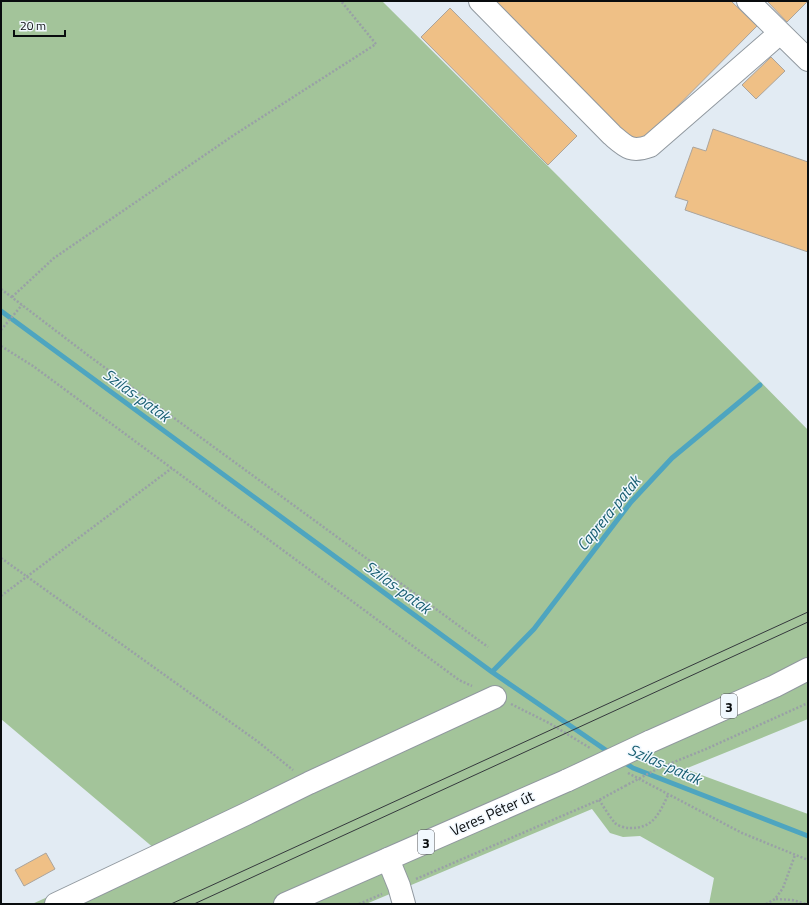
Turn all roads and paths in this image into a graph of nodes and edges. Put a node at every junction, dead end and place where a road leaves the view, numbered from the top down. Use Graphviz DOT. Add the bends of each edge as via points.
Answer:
graph roads {
  1 [pos="341,1"];
  2 [pos="480,1"];
  3 [pos="748,1"];
  4 [pos="780,33"];
  5 [pos="808,60"];
  6 [pos="1,289"];
  7 [pos="12,297"];
  8 [pos="22,305"];
  9 [pos="1,330"];
  10 [pos="1,346"];
  11 [pos="172,468"];
  12 [pos="1,558"];
  13 [pos="27,576"];
  14 [pos="1,596"];
  15 [pos="488,646"];
  16 [pos="808,669"];
  17 [pos="496,697"];
  18 [pos="808,703"];
  19 [pos="549,723"];
  20 [pos="309,783"];
  21 [pos="599,800"];
  22 [pos="796,855"];
  23 [pos="388,859"];
  24 [pos="808,860"];
  25 [pos="399,898"];
  26 [pos="775,899"];
  27 [pos="56,904"];
  28 [pos="285,904"];
  29 [pos="359,904"];
  30 [pos="766,904"];
  31 [pos="807,904"];
  1 -- 7 [label="path" via="376,44 234,135 54,258"];
  2 -- 4 [label="main road" via="612,135 633,150 650,146"];
  3 -- 4 [label="main road"];
  4 -- 5 [label="main road"];
  6 -- 7 [label="path"];
  7 -- 8 [label="path"];
  8 -- 9 [label="path"];
  8 -- 15 [label="path"];
  10 -- 11 [label="path" via="33,366"];
  11 -- 13 [label="path"];
  11 -- 17 [label="path" via="459,680"];
  12 -- 13 [label="path"];
  13 -- 14 [label="path"];
  13 -- 20 [label="path" via="256,741"];
  16 -- 23 [label="main road, Veres Péter út / 3, bridge" via="568,780"];
  17 -- 19 [label="path"];
  17 -- 20 [label="main road"];
  18 -- 21 [label="path, bridge" via="657,769"];
  20 -- 27 [label="main road"];
  21 -- 22 [label="path" via="616,824 626,828 638,828 655,819 668,795 742,833"];
  21 -- 25 [label="path"];
  22 -- 24 [label="path"];
  22 -- 26 [label="path" via="783,888"];
  23 -- 25 [label="main road"];
  23 -- 28 [label="main road, Veres Péter út / 3"];
  25 -- 29 [label="path"];
  26 -- 30 [label="path"];
  26 -- 31 [label="path"];
}
